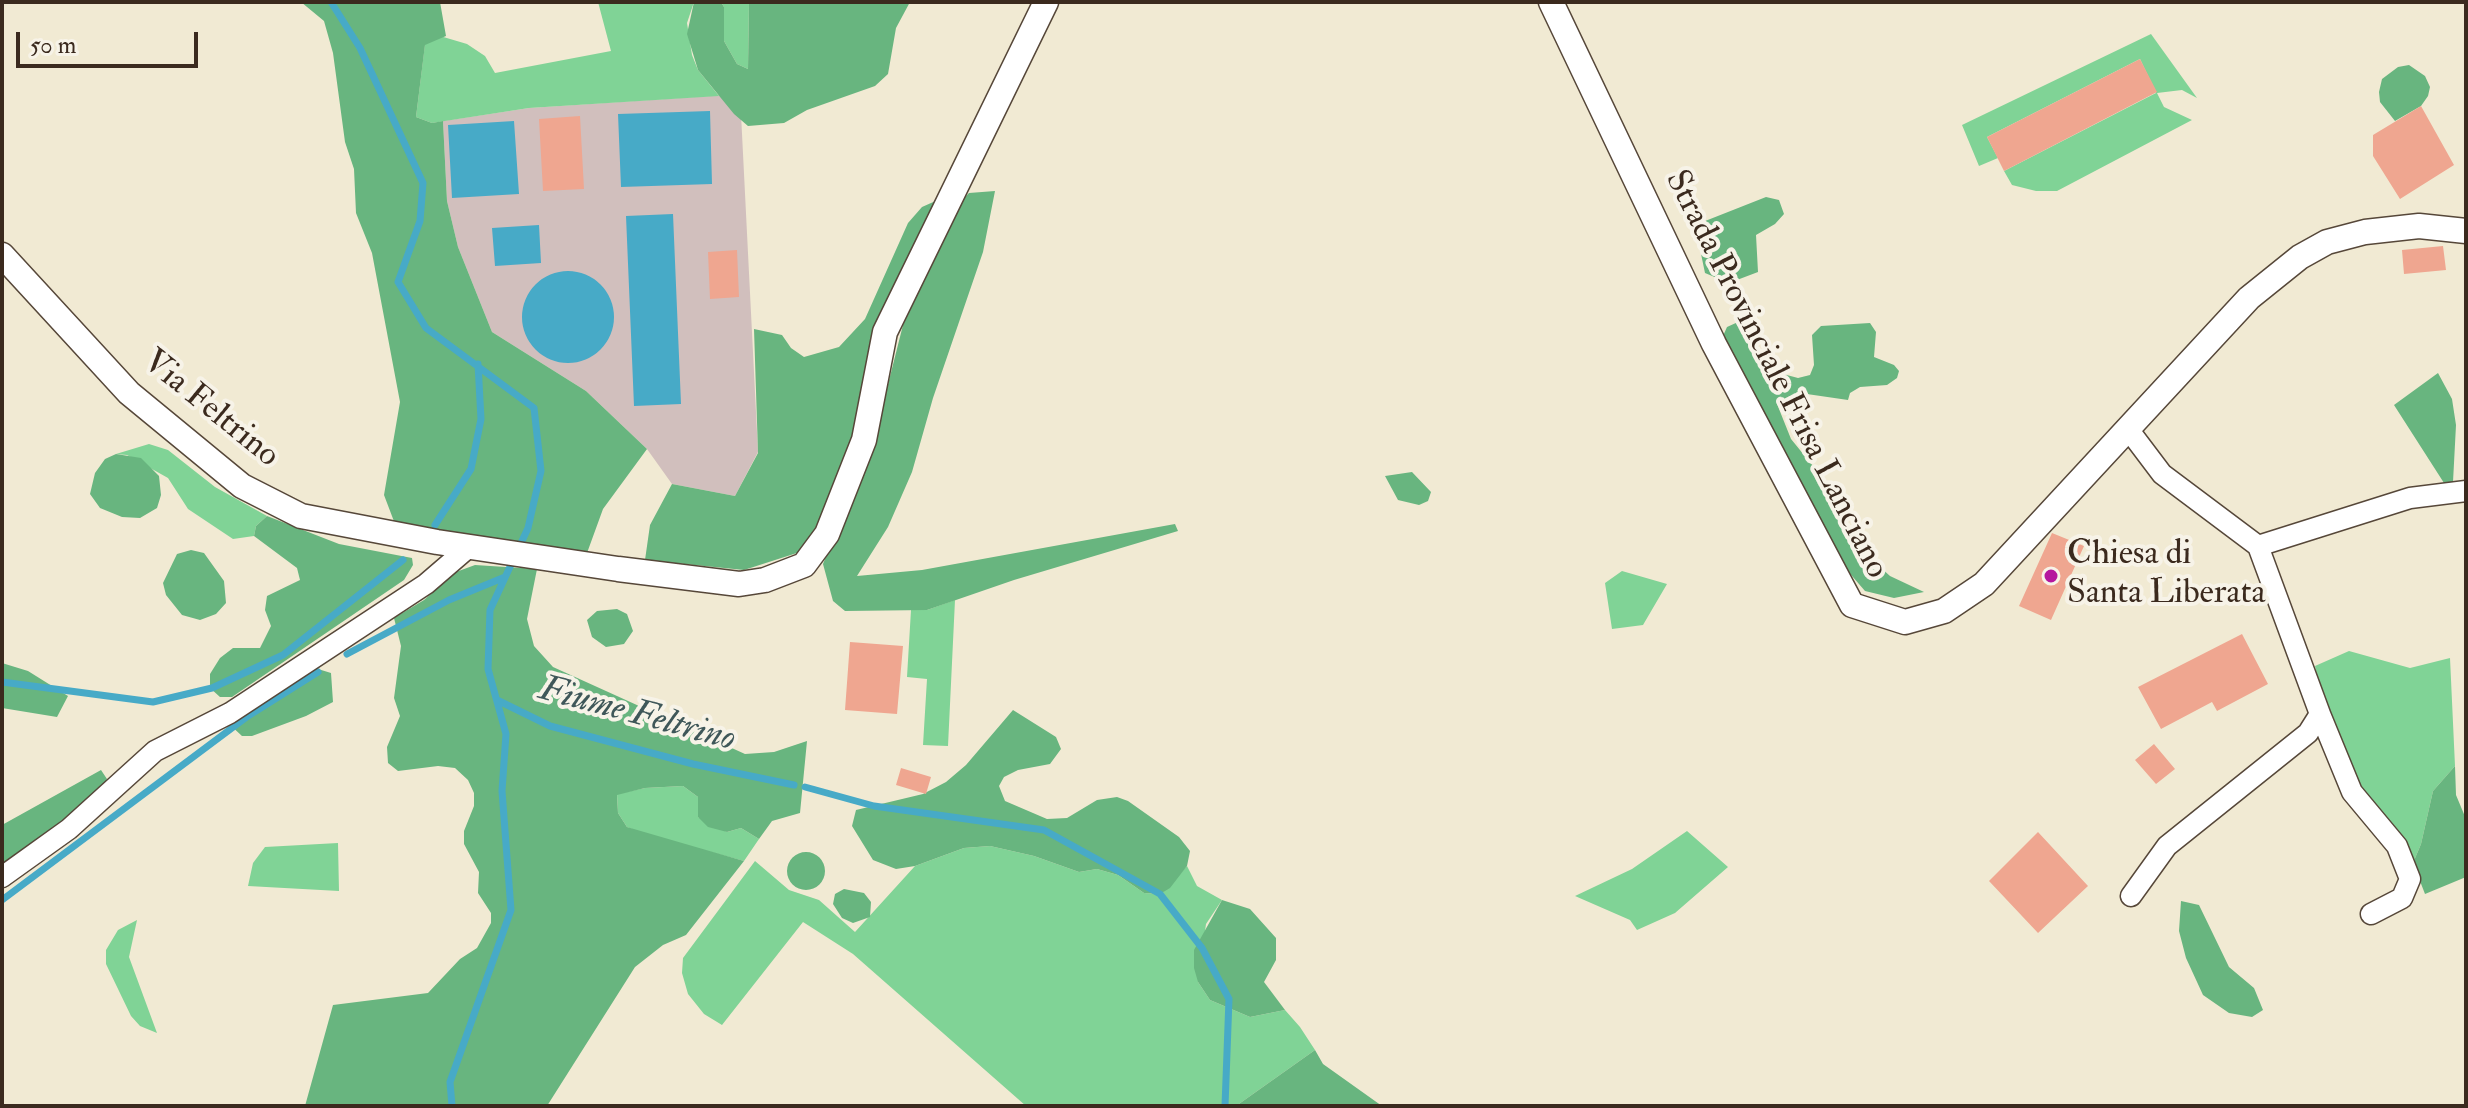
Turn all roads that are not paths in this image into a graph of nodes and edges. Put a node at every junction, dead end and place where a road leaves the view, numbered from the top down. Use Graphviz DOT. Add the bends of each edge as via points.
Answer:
graph roads {
  1 [pos="1046,2"];
  2 [pos="1551,2"];
  3 [pos="2466,231"];
  4 [pos="2,255"];
  5 [pos="2128,429"];
  6 [pos="2466,491"];
  7 [pos="2258,546"];
  8 [pos="469,547"];
  9 [pos="2320,714"];
  10 [pos="2,877"];
  11 [pos="2131,896"];
  12 [pos="2371,914"];
  1 -- 8 [label="street" via="885,332 864,440 827,534 804,565 739,584"];
  2 -- 5 [label="street, Strada Provinciale Frisa Lanciano" via="1714,344 1852,605 1905,622 1944,611 1984,584"];
  3 -- 5 [label="street, Strada Provinciale Frisa Lanciano" via="2419,226 2365,232 2327,242 2300,257 2249,298"];
  4 -- 8 [label="street, Via Feltrino" via="129,393 242,486 301,516"];
  5 -- 7 [label="street" via="2162,474"];
  6 -- 7 [label="street" via="2410,498"];
  7 -- 9 [label="street"];
  8 -- 10 [label="street" via="426,584 255,697 155,751 69,829"];
  9 -- 11 [label="street" via="2308,733 2167,846"];
  9 -- 12 [label="street" via="2352,792 2397,846 2410,879 2402,898"];
}
